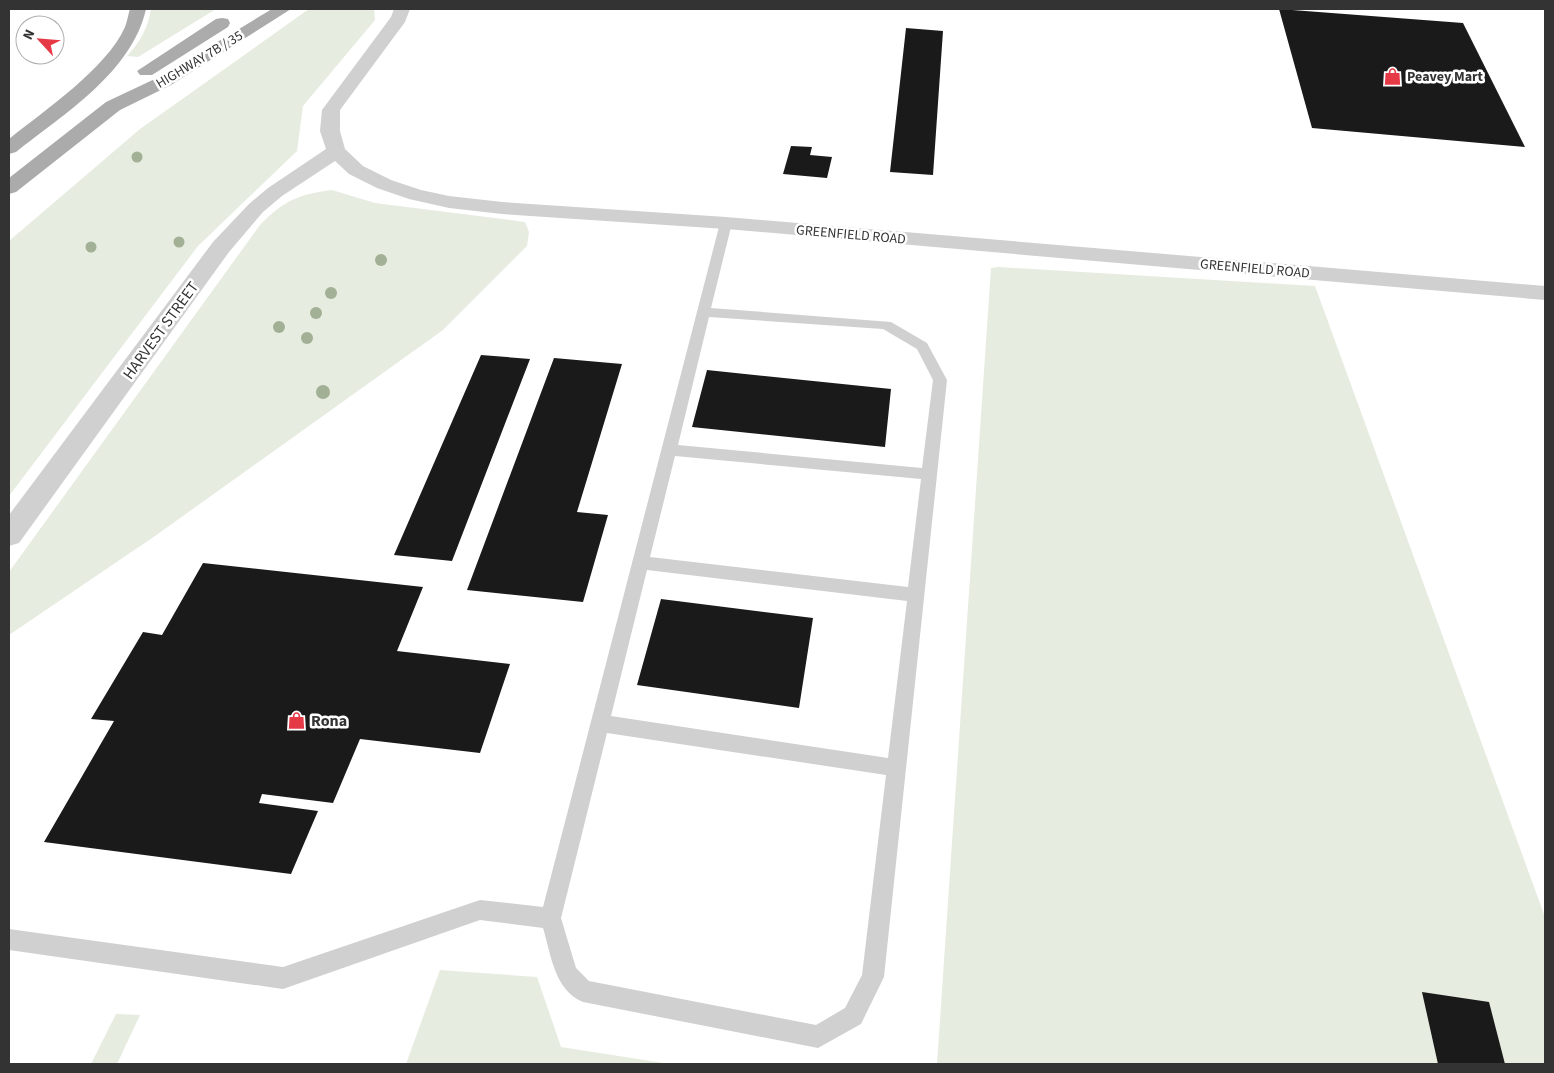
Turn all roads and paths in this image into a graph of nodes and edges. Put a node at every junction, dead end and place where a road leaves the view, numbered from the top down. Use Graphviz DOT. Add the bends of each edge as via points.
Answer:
graph roads {
  1 [pos="138,9"];
  2 [pos="283,9"];
  3 [pos="402,9"];
  4 [pos="238,14"];
  5 [pos="113,106"];
  6 [pos="9,148"];
  7 [pos="336,152"];
  8 [pos="9,188"];
  9 [pos="726,223"];
  10 [pos="1545,293"];
  11 [pos="704,312"];
  12 [pos="669,450"];
  13 [pos="929,474"];
  14 [pos="9,535"];
  15 [pos="641,563"];
  16 [pos="916,594"];
  17 [pos="600,723"];
  18 [pos="897,768"];
  19 [pos="551,918"];
  20 [pos="9,940"];
  1 -- 6 [label="main road" via="138,20 129,39 114,57"];
  2 -- 5 [label="main road, HIGHWAY 7B / 35" via="165,81"];
  3 -- 7 [label="street" via="399,18 331,110 330,131"];
  4 -- 5 [label="main road, HIGHWAY 7B / 35" via="140,76"];
  5 -- 8 [label="main road, HIGHWAY 7B / 35"];
  7 -- 9 [label="street, GREENFIELD ROAD" via="356,170 384,184 448,202"];
  7 -- 14 [label="street, HARVEST STREET" via="275,192 221,247"];
  9 -- 10 [label="street, GREENFIELD ROAD"];
  9 -- 11 [label="lane"];
  11 -- 12 [label="lane"];
  11 -- 13 [label="lane" via="886,325 922,346 940,380"];
  12 -- 13 [label="lane"];
  12 -- 15 [label="lane"];
  13 -- 16 [label="lane"];
  15 -- 16 [label="lane"];
  15 -- 17 [label="lane"];
  16 -- 18 [label="lane"];
  17 -- 18 [label="lane"];
  17 -- 19 [label="lane"];
  18 -- 19 [label="lane" via="873,977 853,1016 818,1037 583,991 567,974"];
  19 -- 20 [label="lane" via="480,910 283,978"];
}
